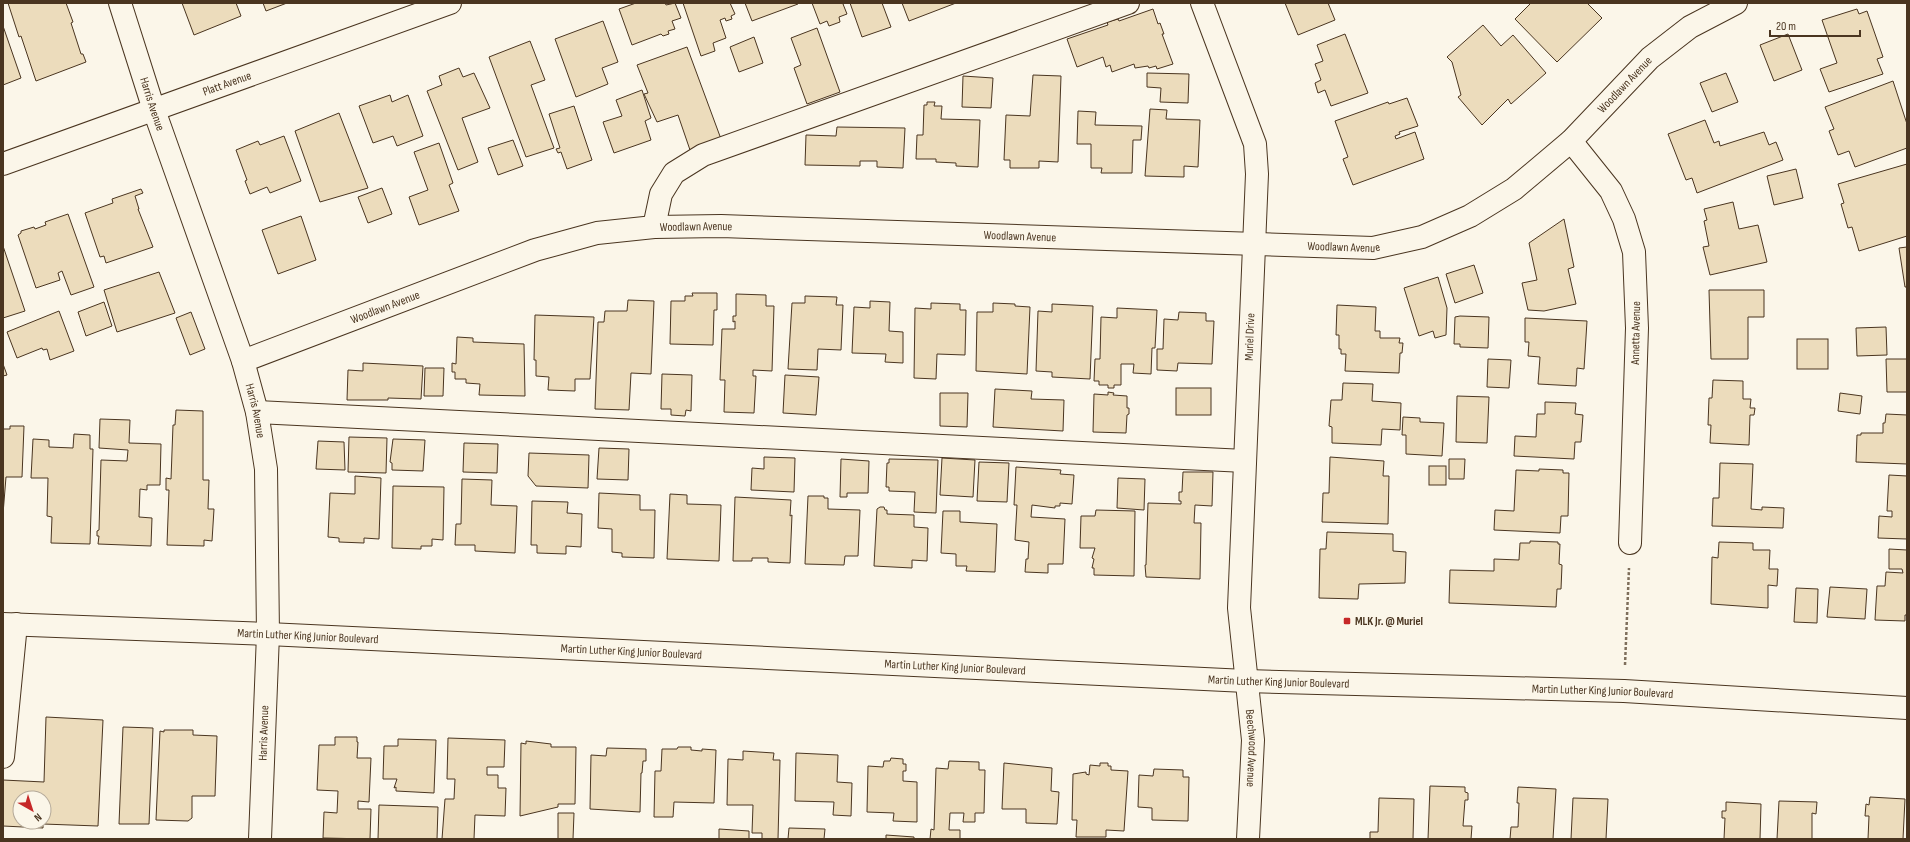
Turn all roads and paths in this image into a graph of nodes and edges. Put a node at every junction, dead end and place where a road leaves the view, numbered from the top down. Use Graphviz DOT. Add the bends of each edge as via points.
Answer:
graph roads {
  1 [pos="120,3"];
  2 [pos="450,3"];
  3 [pos="1128,3"];
  4 [pos="1202,3"];
  5 [pos="1736,3"];
  6 [pos="154,110"];
  7 [pos="1571,141"];
  8 [pos="3,164"];
  9 [pos="654,227"];
  10 [pos="1254,244"];
  11 [pos="243,361"];
  12 [pos="257,412"];
  13 [pos="1245,461"];
  14 [pos="1630,544"];
  15 [pos="9,624"];
  16 [pos="268,634"];
  17 [pos="1246,681"];
  18 [pos="1624,691"];
  19 [pos="1907,708"];
  20 [pos="3,756"];
  21 [pos="260,839"];
  22 [pos="1248,839"];
  1 -- 6 [label="street, Harris Avenue"];
  2 -- 6 [label="street, Platt Avenue"];
  3 -- 9 [label="street" via="703,155 674,173 661,194"];
  4 -- 10 [label="street, Muriel Drive" via="1255,144 1257,174"];
  5 -- 7 [label="street, Woodlawn Avenue" via="1690,27 1650,58"];
  6 -- 8 [label="street, Platt Avenue"];
  6 -- 11 [label="street, Harris Avenue"];
  7 -- 10 [label="street, Woodlawn Avenue" via="1514,189 1470,216 1422,237 1373,248"];
  7 -- 14 [label="street, Annetta Avenue" via="1611,191 1624,219 1634,252 1637,328"];
  9 -- 10 [label="street, Woodlawn Avenue" via="721,226"];
  9 -- 11 [label="street, Woodlawn Avenue" via="597,233 535,250"];
  10 -- 13 [label="street, Muriel Drive"];
  11 -- 12 [label="street, Harris Avenue"];
  12 -- 13 [label="street"];
  12 -- 16 [label="street, Harris Avenue" via="266,469"];
  13 -- 17 [label="street, Muriel Drive" via="1239,608"];
  14 -- 18 [label="path"];
  15 -- 16 [label="street, Martin Luther King Junior Boulevard"];
  15 -- 20 [label="street"];
  16 -- 17 [label="street, Martin Luther King Junior Boulevard"];
  16 -- 21 [label="street, Harris Avenue"];
  17 -- 18 [label="street, Martin Luther King Junior Boulevard"];
  17 -- 22 [label="street, Beechwood Avenue" via="1253,740"];
  18 -- 19 [label="street, Martin Luther King Junior Boulevard"];
}
